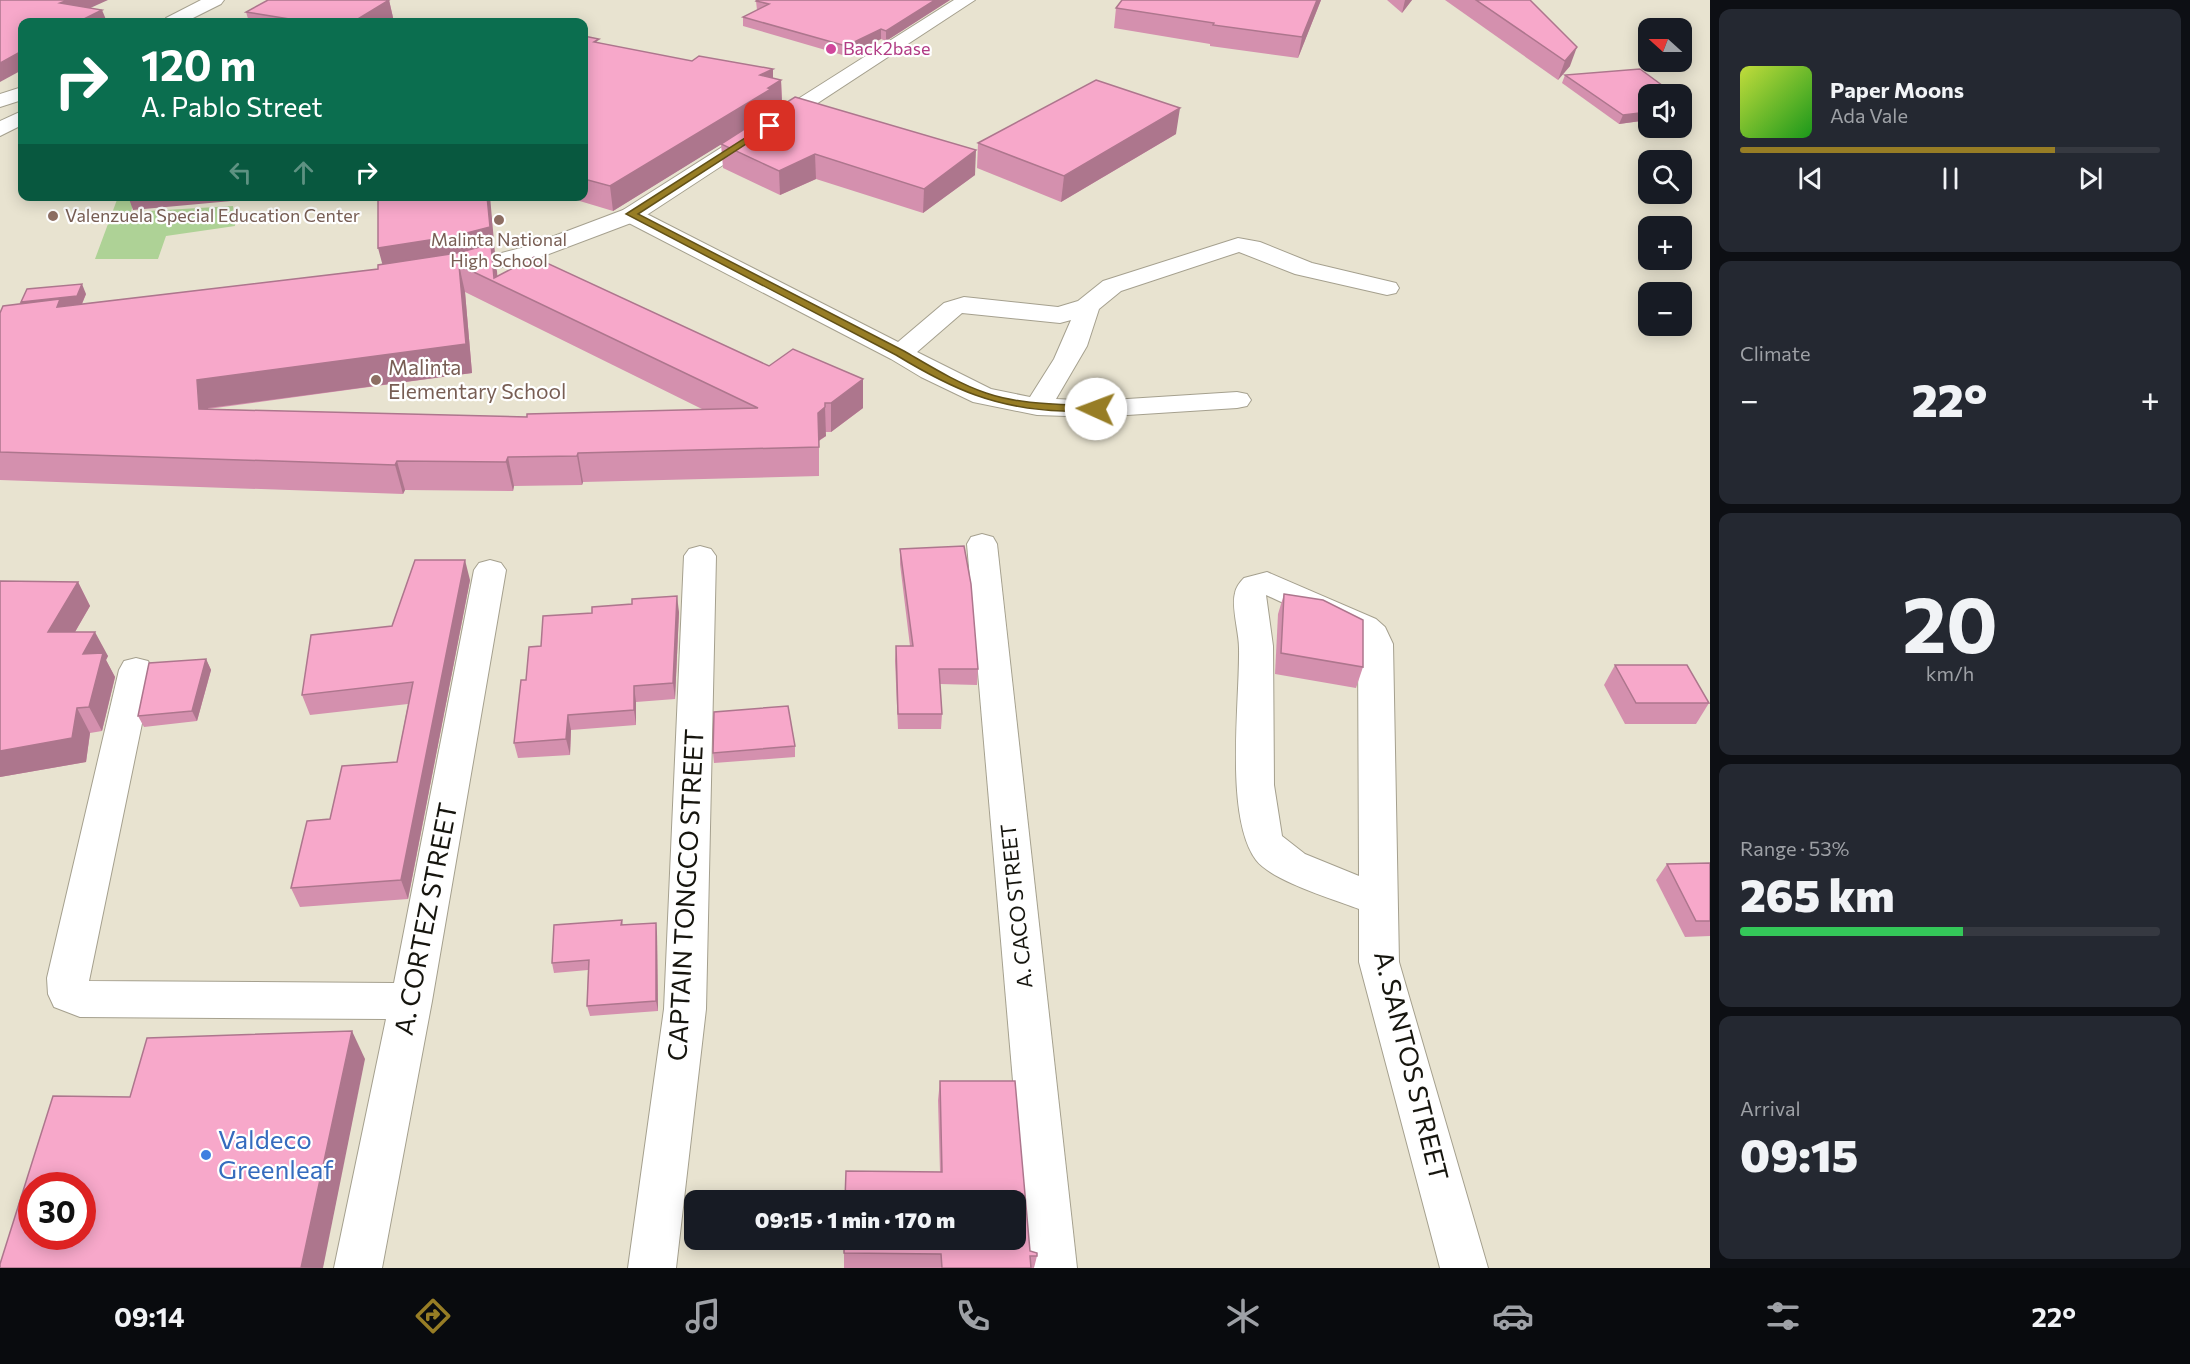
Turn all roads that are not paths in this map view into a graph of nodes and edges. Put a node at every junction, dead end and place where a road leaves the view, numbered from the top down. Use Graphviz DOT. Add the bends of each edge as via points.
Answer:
graph roads {
  1 [pos="215,0"];
  2 [pos="966,0"];
  3 [pos="180,18"];
  4 [pos="18,94"];
  5 [pos="0,100"];
  6 [pos="18,119"];
  7 [pos="0,130"];
  8 [pos="631,214"];
  9 [pos="428,276"];
  10 [pos="1387,288"];
  11 [pos="1087,306"];
  12 [pos="900,353"];
  13 [pos="1237,399"];
  14 [pos="1037,407"];
  15 [pos="982,544"];
  16 [pos="700,556"];
  17 [pos="490,570"];
  18 [pos="136,670"];
  19 [pos="1378,900"];
  20 [pos="411,1001"];
  21 [pos="357,1268"];
  22 [pos="652,1268"];
  23 [pos="1053,1268"];
  24 [pos="1464,1268"];
  1 -- 3 [label="main road"];
  2 -- 8 [label="main road"];
  4 -- 5 [label="main road"];
  6 -- 7 [label="main road"];
  8 -- 9 [label="main road" via="533,252"];
  8 -- 12 [label="main road"];
  10 -- 11 [label="main road" via="1305,269 1238,245 1112,286"];
  11 -- 12 [label="main road" via="1060,315 964,305 953,308"];
  11 -- 14 [label="main road" via="1085,319 1054,386"];
  12 -- 14 [label="main road" via="983,396"];
  13 -- 14 [label="main road" via="1096,409"];
  15 -- 23 [label="main road, A. CACO STREET"];
  16 -- 22 [label="main road, CAPTAIN TONGCO STREET" via="685,1009"];
  17 -- 20 [label="main road, A. CORTEZ STREET"];
  18 -- 20 [label="main road" via="68,978 69,994 80,999"];
  19 -- 19 [label="main road, A. SANTOS STREET" via="1373,635 1364,627 1263,582 1251,589 1250,596 1256,644 1258,812 1264,842 1296,866"];
  19 -- 24 [label="main road, A. SANTOS STREET" via="1379,962"];
  20 -- 21 [label="main road, A. CORTEZ STREET"];
}
